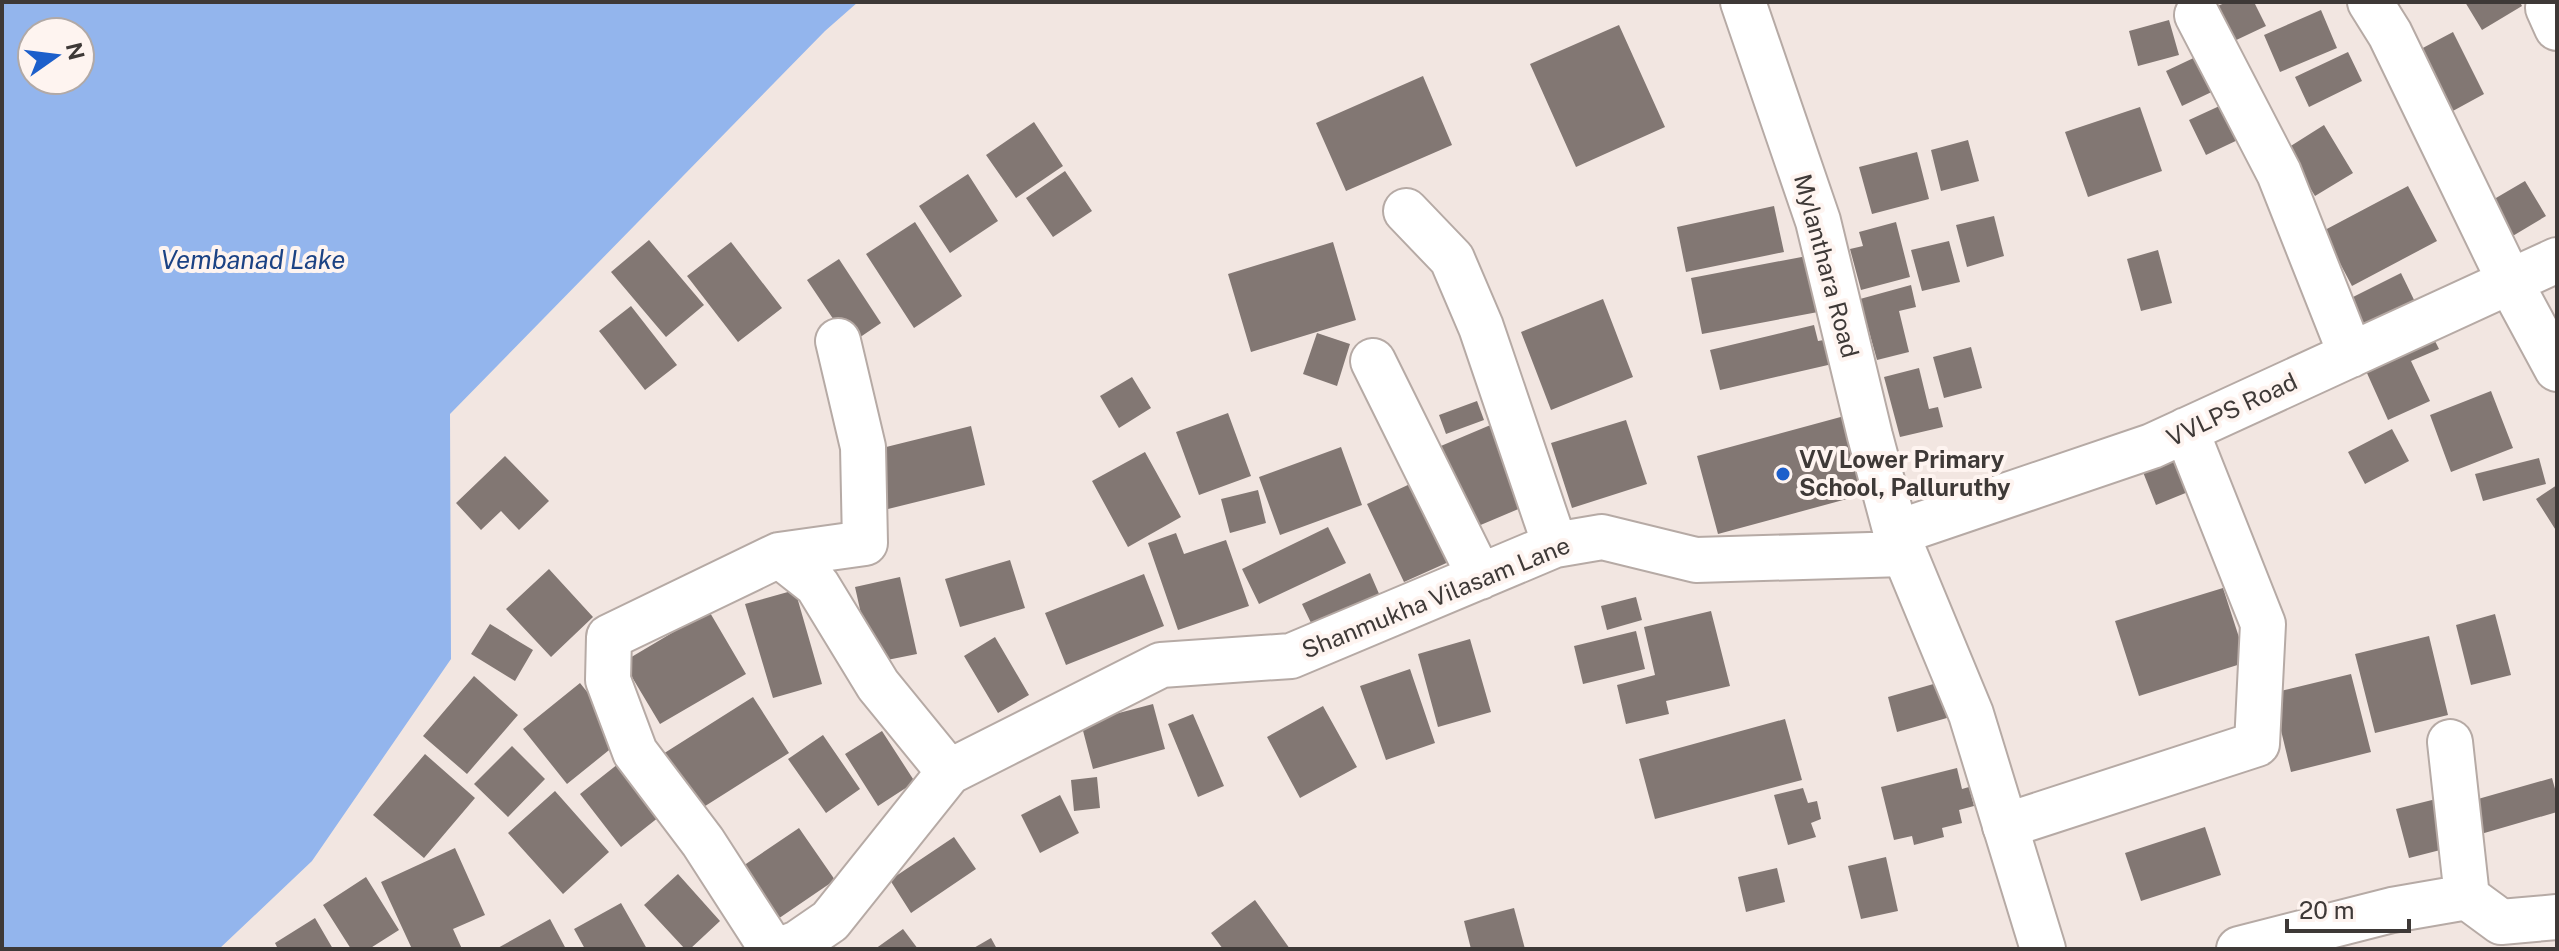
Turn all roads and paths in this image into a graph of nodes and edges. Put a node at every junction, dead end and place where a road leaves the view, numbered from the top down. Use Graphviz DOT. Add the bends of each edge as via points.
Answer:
graph roads {
  1 [pos="1743,2"];
  2 [pos="2370,2"];
  3 [pos="2554,2"];
  4 [pos="2197,15"];
  5 [pos="2557,28"];
  6 [pos="1406,211"];
  7 [pos="2557,260"];
  8 [pos="2510,282"];
  9 [pos="838,341"];
  10 [pos="2351,355"];
  11 [pos="1373,361"];
  12 [pos="2557,369"];
  13 [pos="2186,430"];
  14 [pos="1900,543"];
  15 [pos="1555,545"];
  16 [pos="779,555"];
  17 [pos="1480,577"];
  18 [pos="2450,742"];
  19 [pos="949,772"];
  20 [pos="2005,826"];
  21 [pos="2467,897"];
  22 [pos="2557,917"];
  23 [pos="772,949"];
  24 [pos="783,949"];
  25 [pos="2043,949"];
  26 [pos="2239,949"];
  1 -- 14 [label="street, Mylanthara Road" via="1818,221"];
  2 -- 8 [label="street"];
  3 -- 5 [label="street" via="2548,8"];
  4 -- 10 [label="street" via="2279,173"];
  6 -- 15 [label="street" via="1452,259 1481,327"];
  7 -- 8 [label="street, VVLPS Road"];
  8 -- 10 [label="street, VVLPS Road"];
  8 -- 12 [label="street"];
  9 -- 16 [label="street" via="863,447 865,543"];
  10 -- 13 [label="street, VVLPS Road"];
  11 -- 17 [label="street"];
  13 -- 14 [label="street, VVLPS Road"];
  13 -- 20 [label="street" via="2263,624 2257,744"];
  14 -- 15 [label="street, Shanmukha Vilasam Lane" via="1696,560 1602,537"];
  14 -- 20 [label="street, Mylanthara Road" via="1971,714"];
  15 -- 17 [label="street, Shanmukha Vilasam Lane"];
  16 -- 19 [label="street" via="817,585 878,685"];
  16 -- 23 [label="street" via="609,637 608,680 635,752 703,842"];
  17 -- 19 [label="street, Shanmukha Vilasam Lane" via="1291,656 1161,665"];
  18 -- 21 [label="street"];
  19 -- 24 [label="street, Shanmukha Vilasam Lane" via="830,921"];
  20 -- 25 [label="street, Mylanthara Road"];
  21 -- 22 [label="street" via="2501,922"];
  21 -- 26 [label="street" via="2392,910"];
}
